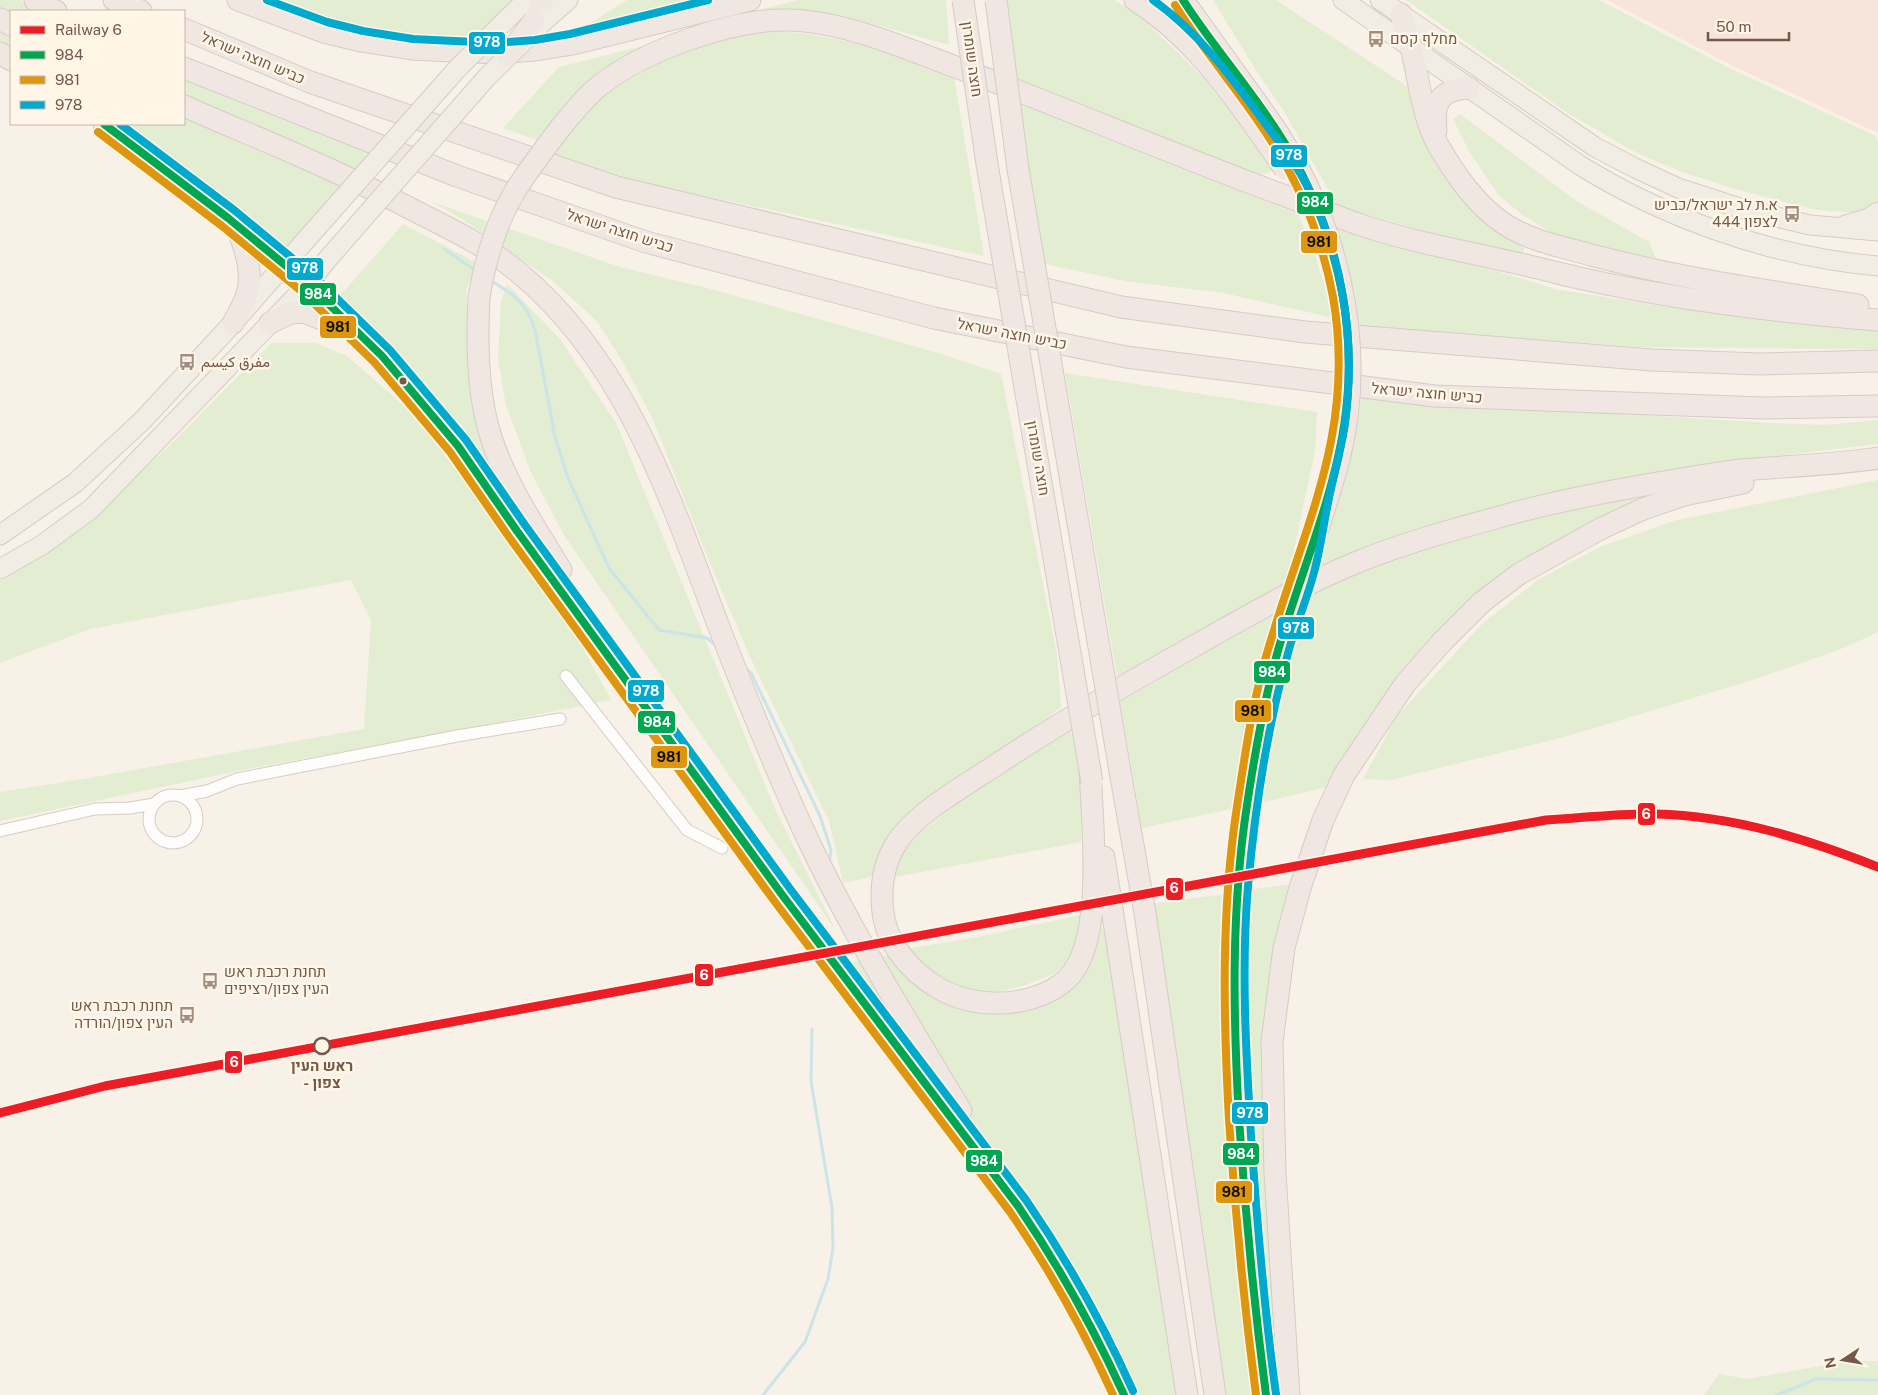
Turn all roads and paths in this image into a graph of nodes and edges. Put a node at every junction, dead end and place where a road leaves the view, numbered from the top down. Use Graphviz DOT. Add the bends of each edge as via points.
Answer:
graph roads {
  1 [pos="35,0"];
  2 [pos="114,0"];
  3 [pos="238,0"];
  4 [pos="527,0"];
  5 [pos="568,0"];
  6 [pos="750,0"];
  7 [pos="963,0"];
  8 [pos="996,0"];
  9 [pos="1135,0"];
  10 [pos="1183,0"];
  11 [pos="1188,0"];
  12 [pos="1342,0"];
  13 [pos="1380,0"];
  14 [pos="54,10"];
  15 [pos="139,10"];
  16 [pos="541,14"];
  17 [pos="1400,14"];
  18 [pos="1203,28"];
  19 [pos="185,29"];
  20 [pos="1410,46"];
  21 [pos="507,56"];
  22 [pos="185,68"];
  23 [pos="1470,88"];
  24 [pos="185,106"];
  25 [pos="1261,121"];
  26 [pos="105,125"];
  27 [pos="1438,144"];
  28 [pos="1878,212"];
  29 [pos="236,224"];
  30 [pos="1836,228"];
  31 [pos="1878,231"];
  32 [pos="284,264"];
  33 [pos="1878,266"];
  34 [pos="308,284"];
  35 [pos="1878,308"];
  36 [pos="1878,320"];
  37 [pos="233,323"];
  38 [pos="270,323"];
  39 [pos="360,335"];
  40 [pos="1878,361"];
  41 [pos="1878,406"];
  42 [pos="1878,458"];
  43 [pos="1841,464"];
  44 [pos="0,535"];
  45 [pos="0,569"];
  46 [pos="557,575"];
  47 [pos="566,676"];
  48 [pos="560,719"];
  49 [pos="207,790"];
  50 [pos="180,796"];
  51 [pos="154,804"];
  52 [pos="130,808"];
  53 [pos="197,814"];
  54 [pos="150,822"];
  55 [pos="0,831"];
  56 [pos="1096,832"];
  57 [pos="722,848"];
  58 [pos="1018,1206"];
  59 [pos="1124,1395"];
  60 [pos="1187,1395"];
  61 [pos="1215,1395"];
  62 [pos="1266,1395"];
  63 [pos="1289,1395"];
  1 -- 14 [label="highway"];
  2 -- 15 [label="highway"];
  3 -- 6 [label="highway" via="324,32 361,41 412,50 495,53 572,44"];
  4 -- 32 [label="main road, bridge" via="452,75"];
  5 -- 16 [label="main road"];
  7 -- 56 [label="highway, חוצה שומרון, bridge" via="987,164 1091,778"];
  8 -- 61 [label="highway, חוצה שומרון, bridge" via="1018,170 1145,913"];
  9 -- 25 [label="highway" via="1154,12 1206,61"];
  10 -- 18 [label="highway"];
  11 -- 18 [label="highway"];
  12 -- 20 [label="main road"];
  13 -- 17 [label="main road"];
  16 -- 21 [label="highway, bridge"];
  17 -- 20 [label="highway"];
  17 -- 30 [label="main road" via="1595,147 1635,168 1678,188 1743,209"];
  18 -- 25 [label="highway"];
  19 -- 40 [label="highway, כביש חוצה ישראל" via="310,82 616,187 1121,307 1305,332 1652,360 1760,364"];
  20 -- 23 [label="main road"];
  20 -- 27 [label="highway" via="1424,109"];
  21 -- 34 [label="main road, bridge"];
  22 -- 41 [label="highway, כביש חוצה ישראל" via="457,176 646,242 934,318 1106,353 1435,396 1763,408"];
  23 -- 27 [label="highway" via="1451,91 1440,99 1435,113"];
  23 -- 33 [label="main road" via="1581,166 1617,188 1667,211 1745,240 1818,257"];
  24 -- 58 [label="highway" via="300,156 472,240 518,272 559,311 605,371 635,421 699,573 739,679 820,865 885,984"];
  25 -- 62 [label="highway, bridge" via="1305,179 1319,210 1335,260 1347,320 1349,368 1340,454 1278,649 1262,716 1248,800 1238,893 1235,1057 1258,1337"];
  26 -- 29 [label="highway"];
  27 -- 35 [label="highway" via="1479,202 1506,225 1546,243 1724,284"];
  28 -- 30 [label="main road"];
  29 -- 32 [label="highway"];
  29 -- 37 [label="highway" via="245,248 250,279 247,294"];
  30 -- 31 [label="main road"];
  32 -- 34 [label="highway"];
  32 -- 37 [label="main road"];
  34 -- 38 [label="main road"];
  34 -- 39 [label="highway"];
  36 -- 46 [label="highway, bridge" via="1766,310 1638,290 1449,249 1363,226 1024,93 854,31 788,20 747,24 702,35 630,65 580,103 514,192 484,268 477,340 480,384 488,427 497,455"];
  37 -- 44 [label="main road" via="142,421 82,476"];
  38 -- 39 [label="highway" via="290,313 304,312"];
  38 -- 45 [label="main road" via="91,509 42,545"];
  39 -- 46 [label="highway" via="382,356 458,446 517,532"];
  42 -- 43 [label="highway"];
  43 -- 56 [label="highway" via="1739,470 1591,494 1450,531 1362,560 1309,583 1167,661 1031,742 915,822 892,850 882,889 883,910 892,942 906,962 930,985 966,1001 996,1004 1024,1001 1050,991 1068,979 1081,958 1091,922"];
  43 -- 63 [label="highway" via="1684,495 1643,509 1519,574 1482,602 1405,684 1348,769 1323,820 1302,881 1284,948 1272,1042 1275,1173"];
  46 -- 58 [label="highway" via="639,699"];
  47 -- 57 [label="street" via="687,830"];
  48 -- 49 [label="street" via="237,779"];
  49 -- 50 [label="street"];
  49 -- 53 [label="street"];
  50 -- 51 [label="street" via="166,796"];
  50 -- 53 [label="street" via="191,802"];
  51 -- 52 [label="street"];
  51 -- 54 [label="street"];
  52 -- 54 [label="street"];
  52 -- 55 [label="street" via="95,809"];
  53 -- 54 [label="street" via="195,829 190,836 176,843 157,836"];
  56 -- 60 [label="highway, חוצה שומרון" via="1113,917"];
  58 -- 59 [label="highway" via="1047,1247 1076,1298"];
}
